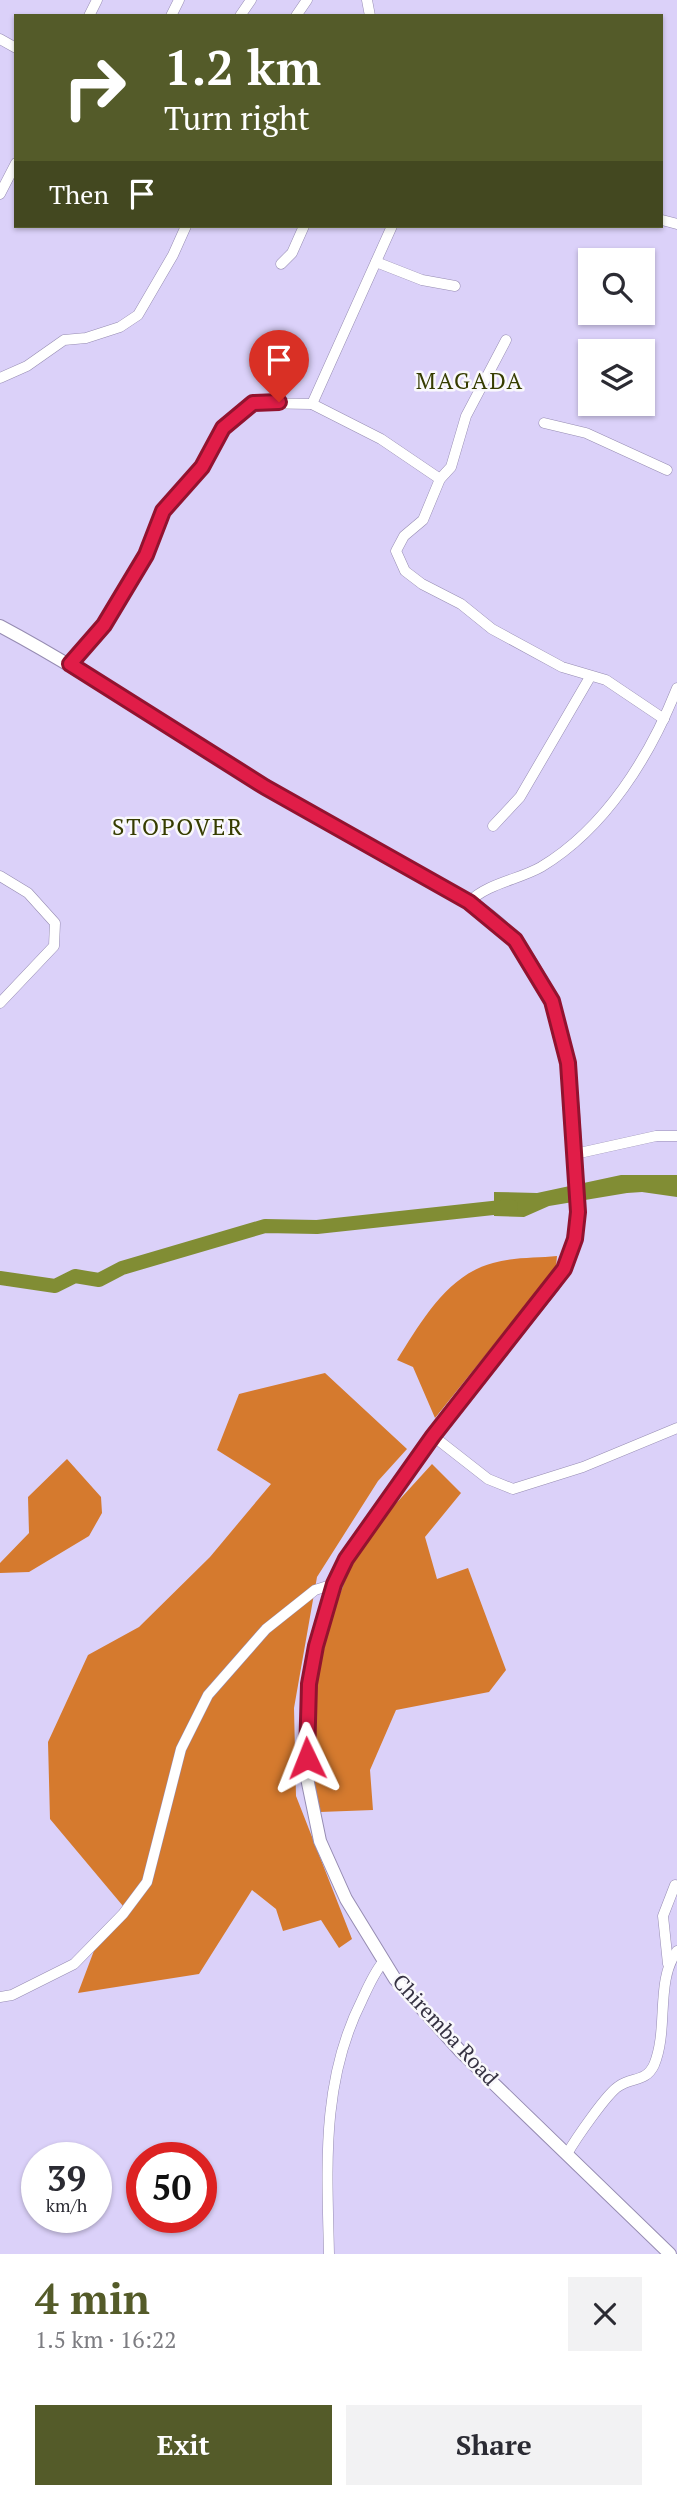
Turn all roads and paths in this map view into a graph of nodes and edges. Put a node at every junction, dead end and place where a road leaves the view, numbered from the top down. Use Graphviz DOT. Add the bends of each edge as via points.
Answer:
graph roads {
  1 [pos="14,167"];
  2 [pos="0,194"];
  3 [pos="185,228"];
  4 [pos="303,228"];
  5 [pos="391,228"];
  6 [pos="376,262"];
  7 [pos="281,264"];
  8 [pos="455,286"];
  9 [pos="506,340"];
  10 [pos="0,378"];
  11 [pos="312,404"];
  12 [pos="544,423"];
  13 [pos="667,470"];
  14 [pos="440,478"];
  15 [pos="0,626"];
  16 [pos="70,664"];
  17 [pos="590,677"];
  18 [pos="677,688"];
  19 [pos="664,719"];
  20 [pos="493,826"];
  21 [pos="0,876"];
  22 [pos="469,902"];
  23 [pos="0,1003"];
  24 [pos="677,1136"];
  25 [pos="575,1154"];
  26 [pos="677,1428"];
  27 [pos="433,1436"];
  28 [pos="334,1584"];
  29 [pos="675,1885"];
  30 [pos="677,1951"];
  31 [pos="383,1962"];
  32 [pos="668,1964"];
  33 [pos="0,1997"];
  34 [pos="567,2154"];
  35 [pos="329,2254"];
  36 [pos="670,2254"];
  1 -- 2 [label="street"];
  3 -- 10 [label="street" via="138,315 120,327 64,340"];
  4 -- 7 [label="street" via="292,253"];
  5 -- 6 [label="street"];
  6 -- 8 [label="street" via="422,280"];
  6 -- 11 [label="street"];
  9 -- 14 [label="street" via="466,416 451,467"];
  11 -- 14 [label="street" via="381,439"];
  11 -- 16 [label="street" via="253,403 223,428 202,467 163,511 146,555 104,625"];
  12 -- 13 [label="street" via="586,433"];
  14 -- 17 [label="street" via="423,520 404,536 396,551 405,571 531,653"];
  15 -- 16 [label="main road, Chiremba Road"];
  16 -- 22 [label="main road, Chiremba Road" via="265,787"];
  17 -- 19 [label="street" via="606,680"];
  17 -- 20 [label="street" via="520,797"];
  18 -- 19 [label="street"];
  19 -- 22 [label="street" via="631,778 573,844 540,867 477,893"];
  21 -- 23 [label="street" via="28,893 55,923 54,946"];
  22 -- 25 [label="main road, Chiremba Road" via="515,940 552,1001 568,1063"];
  24 -- 25 [label="street" via="656,1136"];
  25 -- 27 [label="main road, Chiremba Road" via="578,1208 575,1239 564,1269"];
  26 -- 27 [label="street" via="583,1467 513,1489 488,1479"];
  27 -- 28 [label="main road, Chiremba Road" via="362,1532"];
  28 -- 31 [label="main road, Chiremba Road" via="309,1684 308,1787 320,1842"];
  28 -- 33 [label="street" via="315,1590 266,1629 208,1695 181,1749 147,1882 123,1914 74,1964"];
  29 -- 32 [label="street" via="663,1916"];
  30 -- 32 [label="street"];
  31 -- 34 [label="main road, Chiremba Road" via="425,2016"];
  31 -- 35 [label="street" via="351,2022 335,2070 328,2155"];
  32 -- 34 [label="street" via="663,2028 653,2066 642,2079 618,2086"];
  34 -- 36 [label="main road, Chiremba Road"];
}
